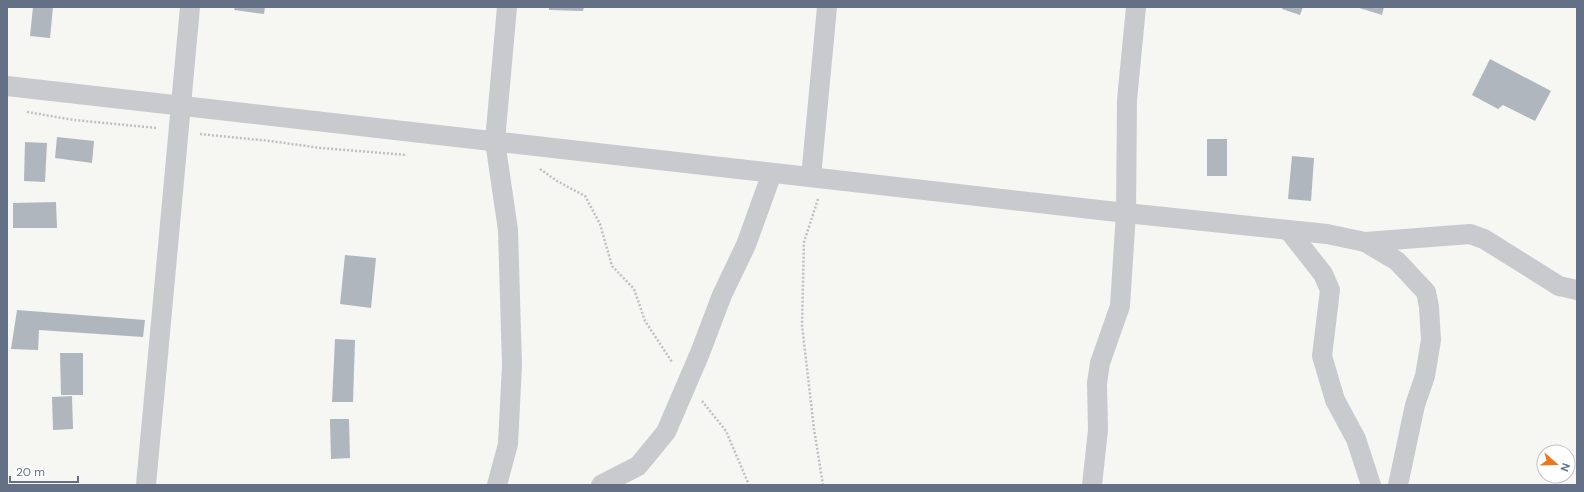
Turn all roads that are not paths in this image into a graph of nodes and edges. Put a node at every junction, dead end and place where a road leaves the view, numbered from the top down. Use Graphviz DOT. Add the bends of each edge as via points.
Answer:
graph roads {
  1 [pos="190,7"];
  2 [pos="507,7"];
  3 [pos="827,7"];
  4 [pos="1136,7"];
  5 [pos="7,86"];
  6 [pos="181,105"];
  7 [pos="495,141"];
  8 [pos="772,173"];
  9 [pos="811,177"];
  10 [pos="1126,214"];
  11 [pos="1290,232"];
  12 [pos="1366,242"];
  13 [pos="1577,290"];
  14 [pos="146,485"];
  15 [pos="497,485"];
  16 [pos="601,485"];
  17 [pos="1092,485"];
  18 [pos="1371,485"];
  19 [pos="1398,485"];
  1 -- 6 [label="street"];
  2 -- 7 [label="street"];
  3 -- 9 [label="street"];
  4 -- 10 [label="street" via="1127,100"];
  5 -- 6 [label="street"];
  6 -- 7 [label="street"];
  6 -- 14 [label="street"];
  7 -- 8 [label="street"];
  7 -- 15 [label="street" via="508,230 512,365 508,444"];
  8 -- 9 [label="street"];
  8 -- 16 [label="street" via="746,245 722,295 666,432 638,466"];
  9 -- 10 [label="street"];
  10 -- 11 [label="street"];
  10 -- 17 [label="street" via="1120,306 1100,363 1097,383 1098,430"];
  11 -- 12 [label="street" via="1327,234"];
  11 -- 18 [label="street" via="1323,274 1330,290 1322,356 1335,400 1356,439"];
  12 -- 13 [label="street" via="1470,234 1484,239 1559,286"];
  12 -- 19 [label="street" via="1397,262 1426,292 1429,307 1430,347 1425,376 1415,405"];
}
